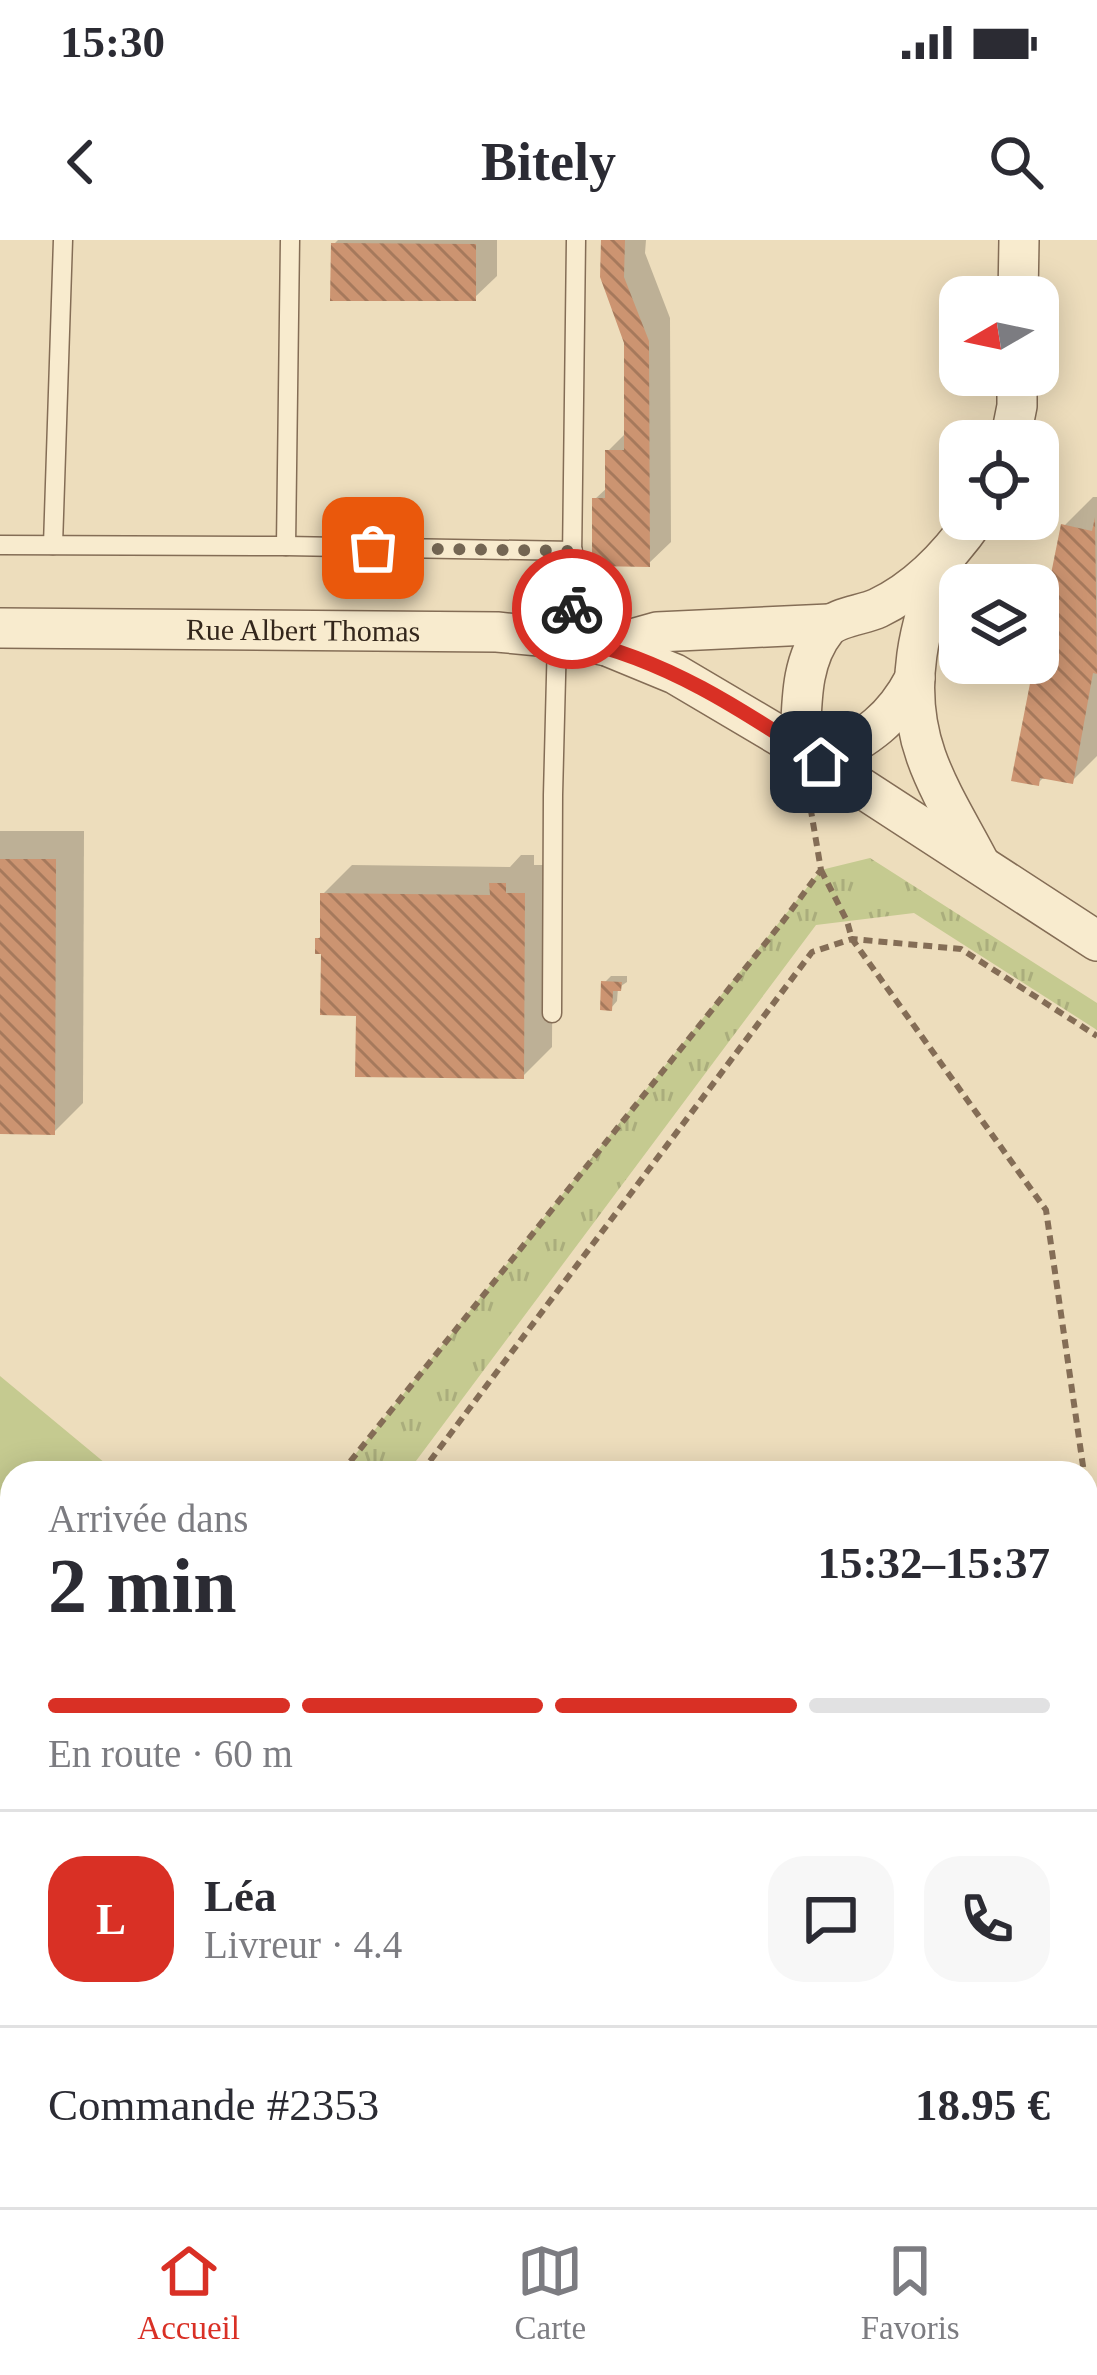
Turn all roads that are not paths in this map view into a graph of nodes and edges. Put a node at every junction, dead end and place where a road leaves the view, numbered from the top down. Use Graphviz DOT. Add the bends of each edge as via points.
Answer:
graph roads {
  1 [pos="63,240"];
  2 [pos="290,240"];
  3 [pos="576,240"];
  4 [pos="1019,240"];
  5 [pos="1018,276"];
  6 [pos="959,540"];
  7 [pos="0,545"];
  8 [pos="53,545"];
  9 [pos="286,546"];
  10 [pos="573,551"];
  11 [pos="946,558"];
  12 [pos="876,609"];
  13 [pos="829,624"];
  14 [pos="0,628"];
  15 [pos="578,641"];
  16 [pos="916,661"];
  17 [pos="811,755"];
  18 [pos="980,864"];
  19 [pos="1097,941"];
  20 [pos="552,1013"];
  1 -- 8 [label="lane"];
  2 -- 9 [label="lane"];
  3 -- 10 [label="lane"];
  4 -- 5 [label="street"];
  6 -- 11 [label="street"];
  7 -- 8 [label="lane"];
  8 -- 9 [label="lane"];
  9 -- 10 [label="lane"];
  10 -- 15 [label="lane"];
  11 -- 12 [label="street"];
  11 -- 16 [label="street" via="928,598"];
  12 -- 13 [label="street"];
  12 -- 16 [label="street" via="900,623"];
  13 -- 15 [label="street"];
  13 -- 17 [label="street" via="807,667"];
  14 -- 15 [label="street, Rue Albert Thomas" via="497,632"];
  15 -- 17 [label="street" via="650,662"];
  15 -- 20 [label="lane"];
  16 -- 17 [label="street" via="903,700 883,724"];
  16 -- 18 [label="street" via="927,757"];
  17 -- 18 [label="street"];
  18 -- 19 [label="street"];
}
